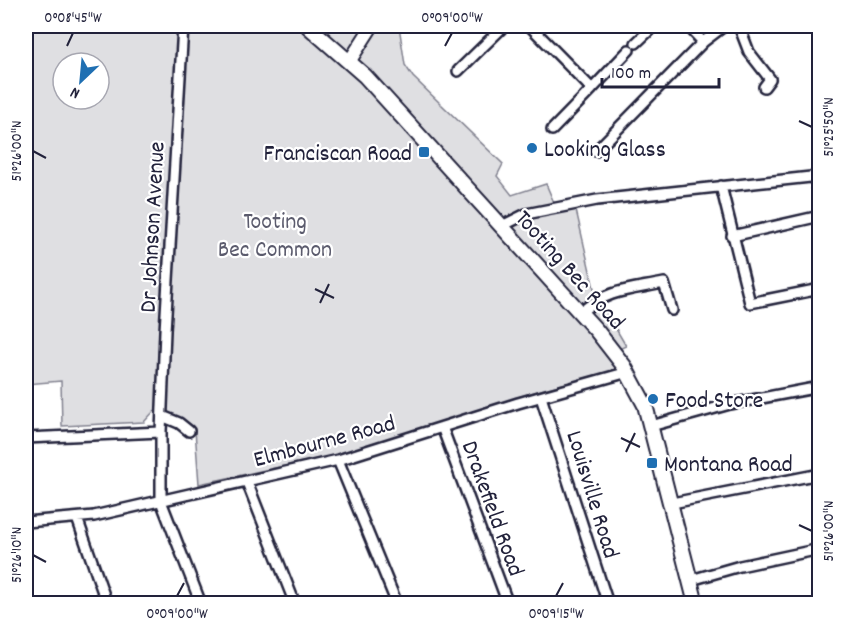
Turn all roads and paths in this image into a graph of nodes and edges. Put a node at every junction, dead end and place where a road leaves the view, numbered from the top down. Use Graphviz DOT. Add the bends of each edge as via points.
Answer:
graph roads {
  1 [pos="183,26"];
  2 [pos="308,26"];
  3 [pos="372,26"];
  4 [pos="504,26"];
  5 [pos="530,26"];
  6 [pos="654,26"];
  7 [pos="688,26"];
  8 [pos="724,26"];
  9 [pos="739,26"];
  10 [pos="703,42"];
  11 [pos="349,62"];
  12 [pos="459,71"];
  13 [pos="764,87"];
  14 [pos="592,89"];
  15 [pos="552,130"];
  16 [pos="596,151"];
  17 [pos="817,176"];
  18 [pos="721,186"];
  19 [pos="819,198"];
  20 [pos="819,216"];
  21 [pos="502,226"];
  22 [pos="732,236"];
  23 [pos="819,289"];
  24 [pos="672,310"];
  25 [pos="580,313"];
  26 [pos="628,372"];
  27 [pos="819,387"];
  28 [pos="541,397"];
  29 [pos="162,416"];
  30 [pos="651,426"];
  31 [pos="442,427"];
  32 [pos="189,431"];
  33 [pos="161,432"];
  34 [pos="26,438"];
  35 [pos="338,460"];
  36 [pos="819,474"];
  37 [pos="247,482"];
  38 [pos="161,501"];
  39 [pos="672,503"];
  40 [pos="77,518"];
  41 [pos="26,522"];
  42 [pos="819,549"];
  43 [pos="691,580"];
  44 [pos="107,602"];
  45 [pos="69,603"];
  46 [pos="201,603"];
  47 [pos="295,603"];
  48 [pos="397,603"];
  49 [pos="508,603"];
  50 [pos="608,603"];
  51 [pos="696,603"];
  1 -- 29 [label="street, Dr Johnson Avenue"];
  2 -- 11 [label="highway, Tooting Bec Road"];
  3 -- 11 [label="main road"];
  4 -- 12 [label="street"];
  5 -- 14 [label="street"];
  6 -- 14 [label="street"];
  7 -- 10 [label="street"];
  8 -- 10 [label="street"];
  9 -- 13 [label="street" via="749,52 768,74 770,79"];
  10 -- 16 [label="street"];
  11 -- 21 [label="highway, Tooting Bec Road"];
  14 -- 15 [label="street"];
  17 -- 18 [label="street"];
  17 -- 19 [label="street"];
  18 -- 21 [label="street" via="570,205 515,218"];
  18 -- 22 [label="street"];
  20 -- 22 [label="street"];
  21 -- 25 [label="highway, Tooting Bec Road"];
  22 -- 23 [label="street" via="750,303"];
  24 -- 25 [label="street" via="664,283 610,293"];
  25 -- 26 [label="highway, Tooting Bec Road"];
  26 -- 28 [label="street, Elmbourne Road"];
  26 -- 30 [label="highway, Tooting Bec Road"];
  27 -- 30 [label="street" via="730,404"];
  28 -- 31 [label="street, Elmbourne Road"];
  28 -- 50 [label="street, Louisville Road"];
  29 -- 32 [label="street"];
  29 -- 33 [label="street, Dr Johnson Avenue"];
  30 -- 39 [label="highway, Tooting Bec Road"];
  31 -- 35 [label="street, Elmbourne Road"];
  31 -- 49 [label="street, Drakefield Road"];
  33 -- 34 [label="street"];
  33 -- 38 [label="street, Dr Johnson Avenue"];
  35 -- 37 [label="street, Elmbourne Road"];
  35 -- 48 [label="street"];
  36 -- 39 [label="street"];
  37 -- 38 [label="street, Elmbourne Road"];
  37 -- 47 [label="street"];
  38 -- 40 [label="street, Elmbourne Road"];
  38 -- 46 [label="street"];
  39 -- 43 [label="highway, Tooting Bec Road"];
  40 -- 41 [label="street, Elmbourne Road"];
  40 -- 44 [label="street"];
  42 -- 43 [label="street"];
  43 -- 51 [label="highway, Tooting Bec Road"];
  44 -- 45 [label="street"];
}
